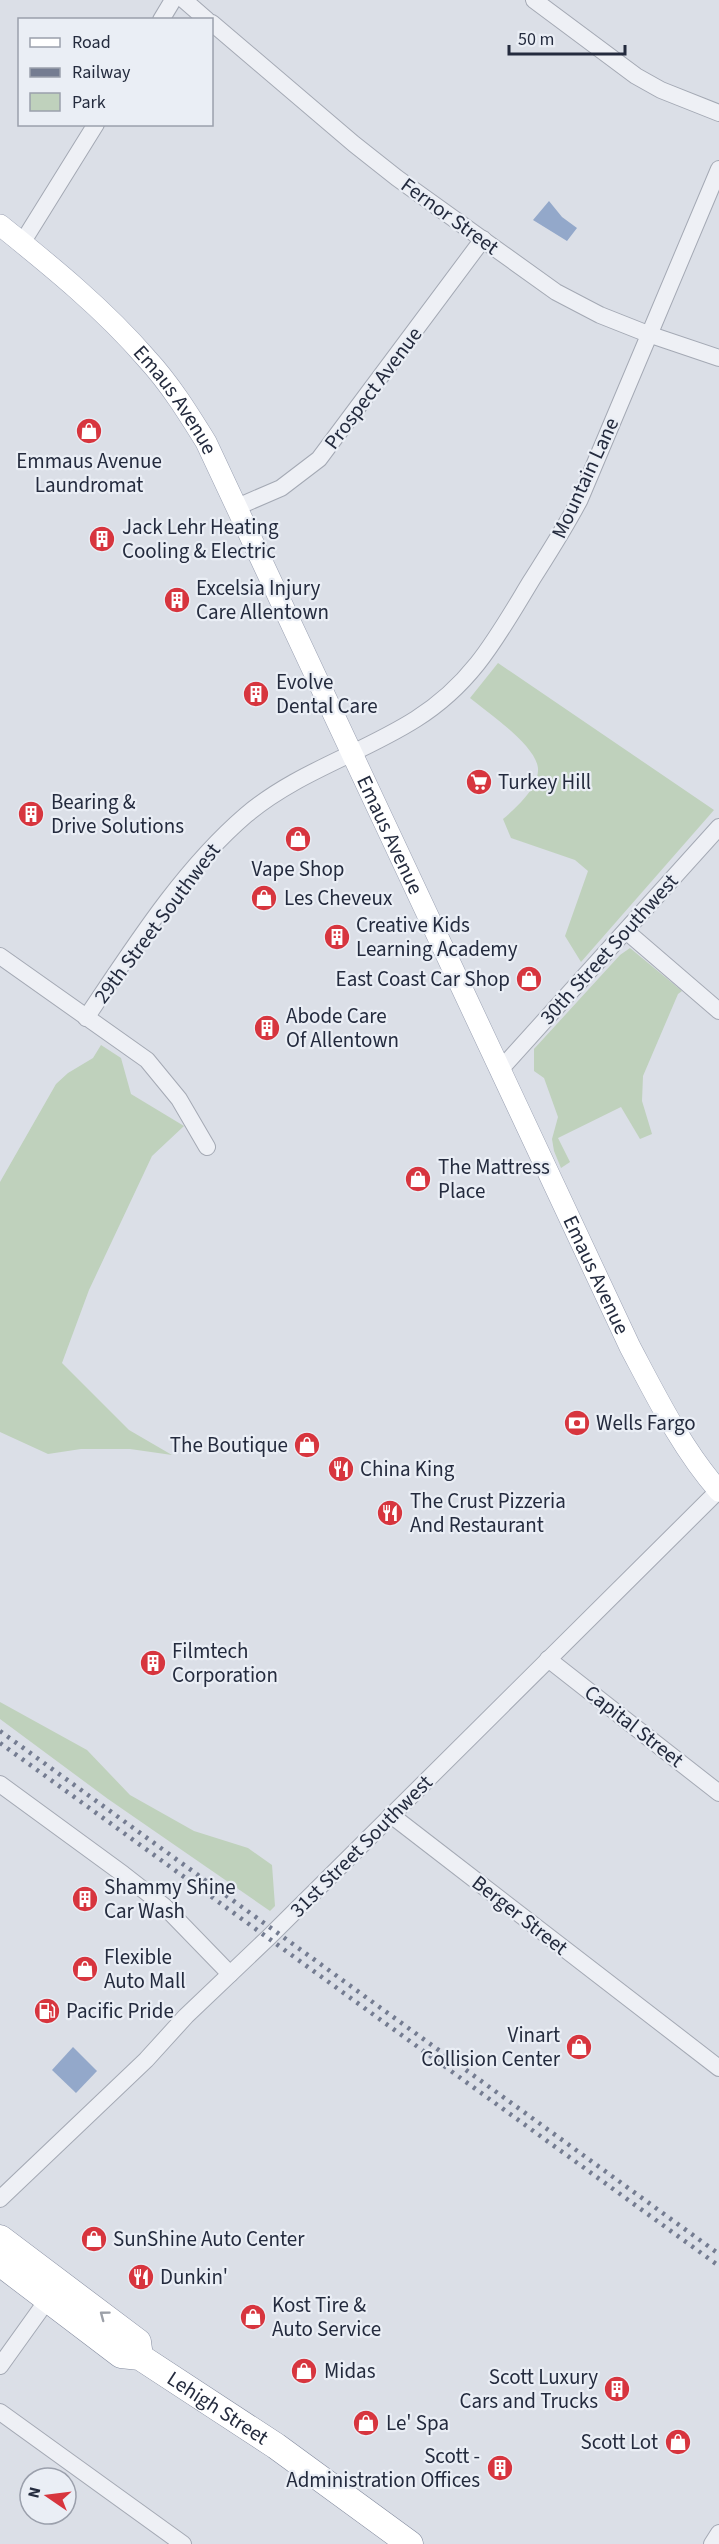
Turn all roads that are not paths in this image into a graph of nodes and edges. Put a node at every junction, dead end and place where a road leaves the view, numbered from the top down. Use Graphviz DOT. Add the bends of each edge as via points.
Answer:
graph roads {
  1 [pos="174,0"];
  2 [pos="184,0"];
  3 [pos="534,0"];
  4 [pos="162,18"];
  5 [pos="205,18"];
  6 [pos="213,24"];
  7 [pos="719,113"];
  8 [pos="95,126"];
  9 [pos="719,169"];
  10 [pos="0,225"];
  11 [pos="483,239"];
  12 [pos="22,243"];
  13 [pos="648,334"];
  14 [pos="719,358"];
  15 [pos="237,507"];
  16 [pos="351,753"];
  17 [pos="719,827"];
  18 [pos="627,931"];
  19 [pos="0,956"];
  20 [pos="719,1011"];
  21 [pos="86,1018"];
  22 [pos="499,1071"];
  23 [pos="207,1147"];
  24 [pos="719,1491"];
  25 [pos="548,1659"];
  26 [pos="0,1784"];
  27 [pos="719,1793"];
  28 [pos="391,1815"];
  29 [pos="230,1974"];
  30 [pos="719,2068"];
  31 [pos="0,2199"];
  32 [pos="0,2238"];
  33 [pos="0,2263"];
  34 [pos="48,2299"];
  35 [pos="140,2357"];
  36 [pos="0,2366"];
  37 [pos="0,2412"];
  38 [pos="719,2534"];
  39 [pos="183,2544"];
  40 [pos="410,2544"];
  41 [pos="712,2544"];
  1 -- 4 [label="street"];
  2 -- 5 [label="street"];
  3 -- 7 [label="street" via="636,76"];
  6 -- 11 [label="street, Fernor Street" via="354,144"];
  8 -- 12 [label="street"];
  9 -- 13 [label="street, Mountain Lane"];
  10 -- 12 [label="main road, Emaus Avenue"];
  11 -- 13 [label="street, Fernor Street" via="564,297"];
  11 -- 15 [label="street, Prospect Avenue" via="319,459 281,488"];
  12 -- 15 [label="main road, Emaus Avenue" via="148,359 206,442"];
  13 -- 14 [label="street, Fernor Street"];
  13 -- 16 [label="street, Mountain Lane" via="564,531 487,654 433,708"];
  15 -- 16 [label="main road, Emaus Avenue"];
  16 -- 21 [label="street, 29th Street Southwest" via="280,790 218,841 169,901"];
  16 -- 22 [label="main road, Emaus Avenue"];
  17 -- 18 [label="street, 30th Street Southwest"];
  18 -- 20 [label="street"];
  18 -- 22 [label="street, 30th Street Southwest"];
  19 -- 21 [label="street"];
  21 -- 23 [label="street" via="147,1060 180,1099"];
  22 -- 24 [label="main road, Emaus Avenue" via="630,1347 674,1426"];
  24 -- 25 [label="street, 31st Street Southwest"];
  25 -- 27 [label="street, Capital Street"];
  25 -- 28 [label="street, 31st Street Southwest"];
  26 -- 29 [label="street" via="164,1906"];
  28 -- 29 [label="street, 31st Street Southwest"];
  28 -- 30 [label="street, Berger Street"];
  29 -- 31 [label="street, 31st Street Southwest"];
  35 -- 32 [label="highway, Lehigh Street, one-way" via="138,2342"];
  33 -- 34 [label="highway, Lehigh Street"];
  34 -- 35 [label="highway, Lehigh Street" via="121,2355"];
  34 -- 36 [label="street"];
  35 -- 40 [label="highway, Lehigh Street" via="276,2446"];
  37 -- 39 [label="street"];
  38 -- 41 [label="street"];
}
